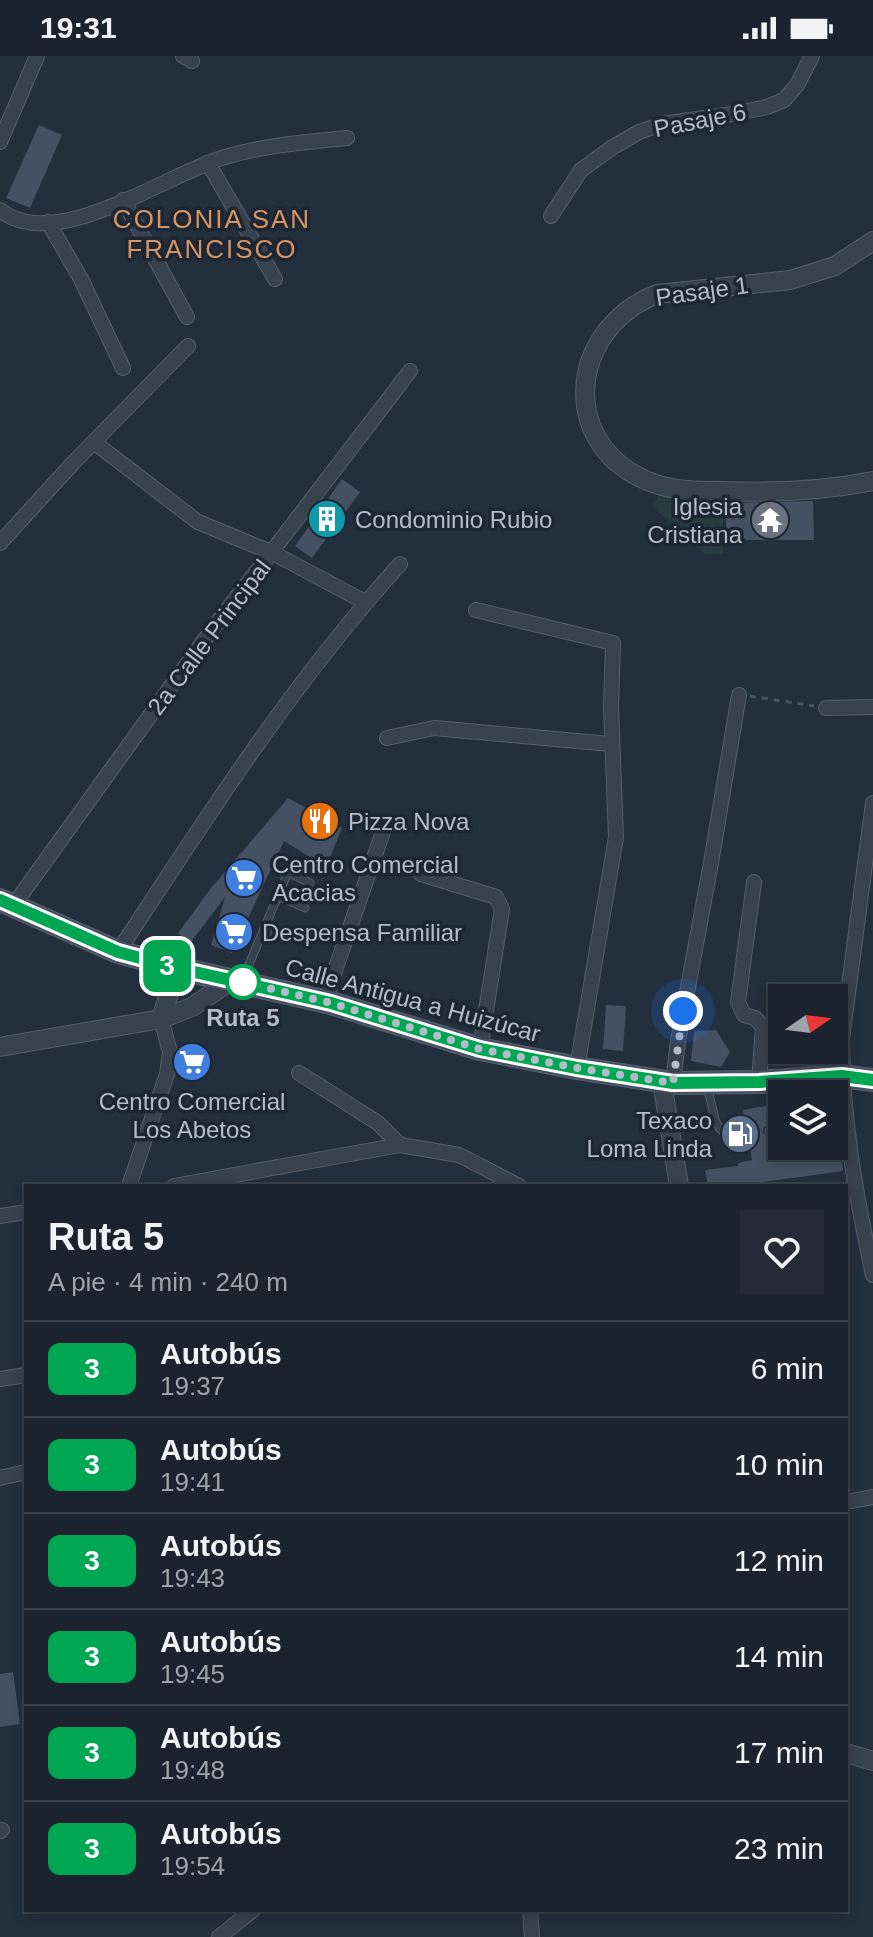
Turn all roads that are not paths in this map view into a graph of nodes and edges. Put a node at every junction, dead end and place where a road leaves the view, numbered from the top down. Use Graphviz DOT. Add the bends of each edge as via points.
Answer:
graph roads {
  1 [pos="37,56"];
  2 [pos="812,56"];
  3 [pos="347,138"];
  4 [pos="0,142"];
  5 [pos="208,163"];
  6 [pos="123,200"];
  7 [pos="0,210"];
  8 [pos="551,216"];
  9 [pos="48,222"];
  10 [pos="873,241"];
  11 [pos="275,279"];
  12 [pos="187,317"];
  13 [pos="188,346"];
  14 [pos="123,368"];
  15 [pos="410,371"];
  16 [pos="95,443"];
  17 [pos="873,481"];
  18 [pos="0,543"];
  19 [pos="273,553"];
  20 [pos="400,564"];
  21 [pos="365,602"];
  22 [pos="476,610"];
  23 [pos="739,695"];
  24 [pos="873,707"];
  25 [pos="826,708"];
  26 [pos="387,738"];
  27 [pos="611,744"];
  28 [pos="873,803"];
  29 [pos="383,832"];
  30 [pos="421,874"];
  31 [pos="754,882"];
  32 [pos="310,883"];
  33 [pos="278,896"];
  34 [pos="7,903"];
  35 [pos="305,908"];
  36 [pos="264,929"];
  37 [pos="291,939"];
  38 [pos="118,952"];
  39 [pos="177,968"];
  40 [pos="237,981"];
  41 [pos="326,1002"];
  42 [pos="161,1019"];
  43 [pos="0,1047"];
  44 [pos="480,1049"];
  45 [pos="577,1068"];
  46 [pos="299,1073"];
  47 [pos="842,1076"];
  48 [pos="822,1080"];
  49 [pos="873,1080"];
  50 [pos="668,1082"];
  51 [pos="759,1082"];
  52 [pos="707,1083"];
  53 [pos="768,1084"];
  54 [pos="748,1135"];
  55 [pos="400,1145"];
  56 [pos="130,1184"];
  57 [pos="185,1184"];
  58 [pos="515,1184"];
  59 [pos="679,1184"];
  60 [pos="24,1212"];
  61 [pos="0,1216"];
  62 [pos="873,1275"];
  63 [pos="24,1375"];
  64 [pos="0,1379"];
  65 [pos="24,1472"];
  66 [pos="0,1478"];
  67 [pos="873,1497"];
  68 [pos="848,1502"];
  69 [pos="848,1754"];
  70 [pos="873,1761"];
  71 [pos="249,1912"];
  72 [pos="530,1912"];
  73 [pos="219,1937"];
  74 [pos="532,1937"];
  1 -- 4 [label="street"];
  2 -- 8 [label="street, Pasaje 6" via="784,100 662,124 613,147 581,170"];
  3 -- 5 [label="street" via="260,147"];
  5 -- 6 [label="street"];
  5 -- 11 [label="street"];
  6 -- 9 [label="street"];
  6 -- 12 [label="street"];
  7 -- 9 [label="street" via="16,220"];
  9 -- 14 [label="street"];
  10 -- 17 [label="street, Pasaje 1" via="835,266 790,280 640,300 604,331 585,381 588,411 601,444 651,483 692,491 806,492"];
  13 -- 16 [label="street"];
  15 -- 19 [label="street, 2a Calle Principal"];
  16 -- 18 [label="street"];
  16 -- 19 [label="street" via="198,522"];
  19 -- 21 [label="street"];
  19 -- 34 [label="street, 2a Calle Principal"];
  20 -- 21 [label="street"];
  21 -- 38 [label="street" via="226,787"];
  22 -- 27 [label="street" via="613,643"];
  23 -- 50 [label="street"];
  24 -- 25 [label="street"];
  26 -- 27 [label="street" via="434,728"];
  27 -- 45 [label="street" via="616,837"];
  28 -- 47 [label="street" via="842,1039"];
  29 -- 41 [label="street"];
  30 -- 44 [label="street" via="496,897 502,909"];
  31 -- 51 [label="street" via="738,1002 744,1015 763,1027"];
  32 -- 33 [label="lane" via="288,872"];
  33 -- 35 [label="lane"];
  33 -- 36 [label="lane"];
  34 -- 38 [label="main road, Calle Antigua a Huizúcar"];
  36 -- 37 [label="lane"];
  36 -- 40 [label="lane"];
  38 -- 39 [label="main road, Calle Antigua a Huizúcar"];
  39 -- 40 [label="main road, Calle Antigua a Huizúcar"];
  39 -- 42 [label="street"];
  40 -- 41 [label="main road, Calle Antigua a Huizúcar"];
  40 -- 42 [label="street"];
  41 -- 44 [label="main road, Calle Antigua a Huizúcar"];
  42 -- 43 [label="street"];
  42 -- 56 [label="street" via="170,1052 167,1074"];
  44 -- 45 [label="main road, Calle Antigua a Huizúcar"];
  45 -- 50 [label="main road, Calle Antigua a Huizúcar"];
  46 -- 55 [label="street" via="378,1123"];
  47 -- 48 [label="main road, Calle Antigua a Huizúcar"];
  47 -- 49 [label="main road, Calle Antigua a Huizúcar"];
  47 -- 62 [label="street" via="853,1180"];
  50 -- 52 [label="main road, Calle Antigua a Huizúcar"];
  50 -- 59 [label="street"];
  51 -- 52 [label="main road, Calle Antigua a Huizúcar"];
  51 -- 53 [label="main road, Calle Antigua a Huizúcar"];
  52 -- 54 [label="lane" via="720,1129 729,1137"];
  55 -- 57 [label="street"];
  55 -- 58 [label="street" via="459,1155"];
  60 -- 61 [label="street"];
  63 -- 64 [label="street"];
  65 -- 66 [label="street"];
  67 -- 68 [label="street"];
  69 -- 70 [label="street"];
  71 -- 73 [label="street"];
  72 -- 74 [label="street"];
}
